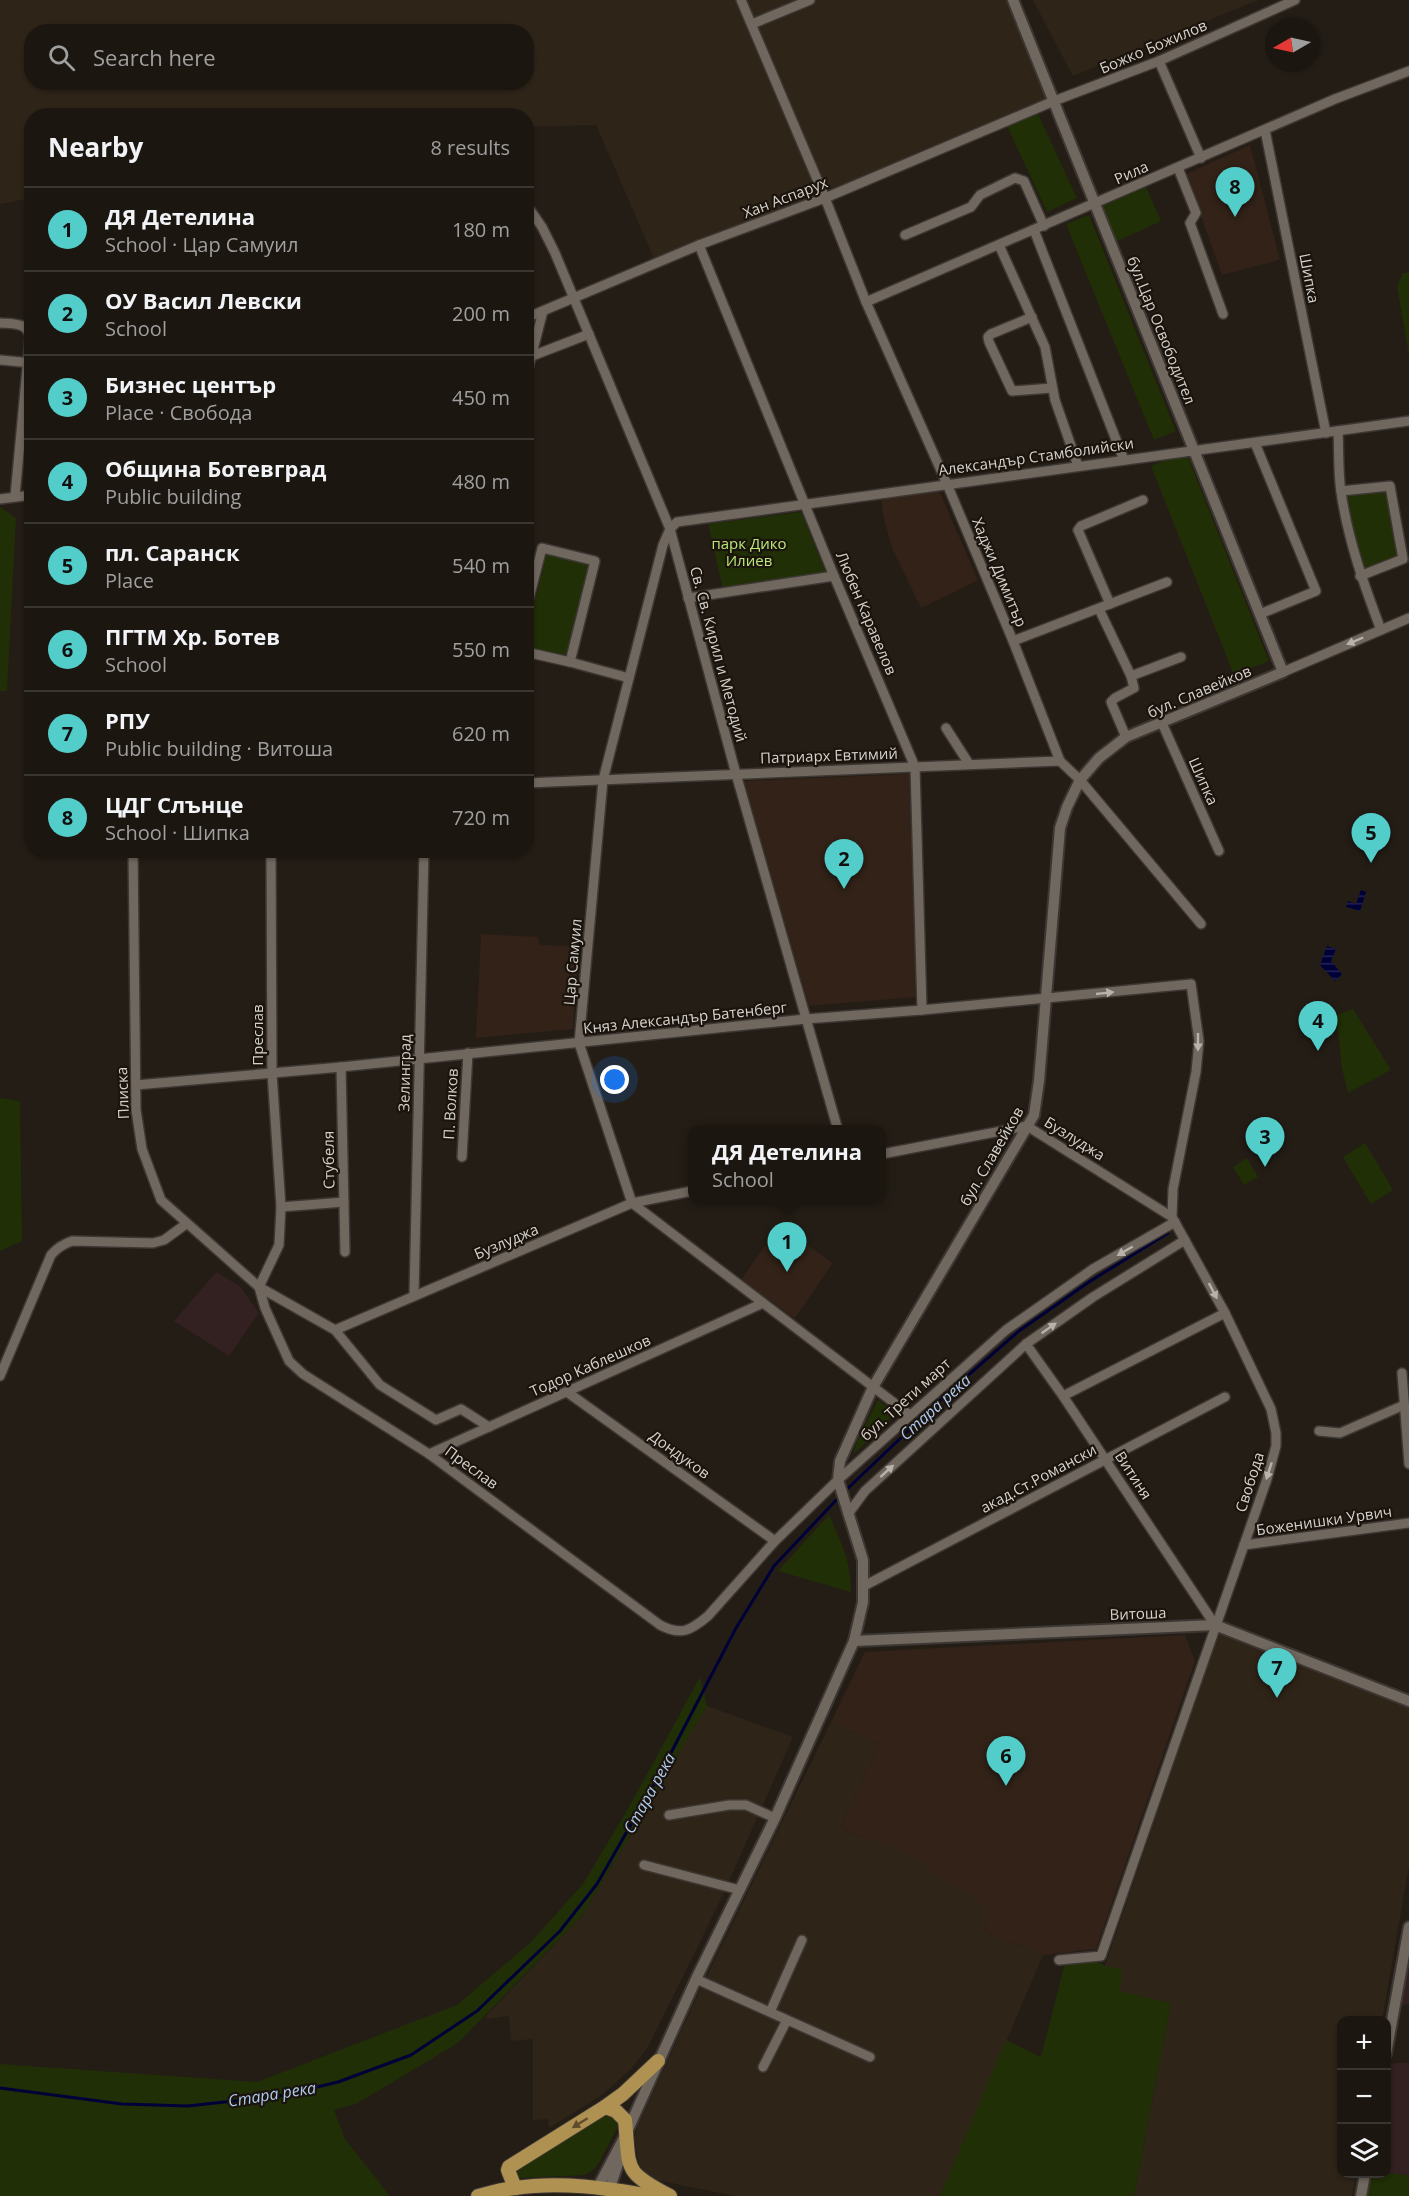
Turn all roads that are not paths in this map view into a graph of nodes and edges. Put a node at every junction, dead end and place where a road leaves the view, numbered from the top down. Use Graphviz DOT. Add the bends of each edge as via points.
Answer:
graph roads {
  1 [pos="741,0"];
  2 [pos="810,0"];
  3 [pos="1012,0"];
  4 [pos="1295,0"];
  5 [pos="752,24"];
  6 [pos="1159,61"];
  7 [pos="1409,71"];
  8 [pos="1054,101"];
  9 [pos="1265,130"];
  10 [pos="1201,158"];
  11 [pos="1178,168"];
  12 [pos="825,198"];
  13 [pos="1095,204"];
  14 [pos="534,216"];
  15 [pos="1044,226"];
  16 [pos="1034,230"];
  17 [pos="905,234"];
  18 [pos="699,245"];
  19 [pos="999,245"];
  20 [pos="574,298"];
  21 [pos="866,302"];
  22 [pos="543,311"];
  23 [pos="1223,314"];
  24 [pos="534,315"];
  25 [pos="1032,317"];
  26 [pos="0,323"];
  27 [pos="24,327"];
  28 [pos="589,334"];
  29 [pos="534,348"];
  30 [pos="534,355"];
  31 [pos="0,360"];
  32 [pos="24,362"];
  33 [pos="1052,388"];
  34 [pos="24,416"];
  35 [pos="1409,421"];
  36 [pos="1338,431"];
  37 [pos="1326,433"];
  38 [pos="1255,443"];
  39 [pos="1194,449"];
  40 [pos="1124,460"];
  41 [pos="1078,466"];
  42 [pos="947,484"];
  43 [pos="1341,491"];
  44 [pos="24,495"];
  45 [pos="15,496"];
  46 [pos="0,499"];
  47 [pos="1143,500"];
  48 [pos="806,504"];
  49 [pos="670,529"];
  50 [pos="834,576"];
  51 [pos="1360,576"];
  52 [pos="534,579"];
  53 [pos="1167,582"];
  54 [pos="688,598"];
  55 [pos="1110,604"];
  56 [pos="1099,609"];
  57 [pos="1260,614"];
  58 [pos="1409,618"];
  59 [pos="1381,630"];
  60 [pos="1013,641"];
  61 [pos="534,654"];
  62 [pos="1181,657"];
  63 [pos="570,662"];
  64 [pos="1283,672"];
  65 [pos="1131,676"];
  66 [pos="629,678"];
  67 [pos="1162,723"];
  68 [pos="946,728"];
  69 [pos="1126,737"];
  70 [pos="1060,761"];
  71 [pos="969,764"];
  72 [pos="915,767"];
  73 [pos="736,774"];
  74 [pos="603,780"];
  75 [pos="1080,780"];
  76 [pos="534,783"];
  77 [pos="1220,851"];
  78 [pos="133,858"];
  79 [pos="271,858"];
  80 [pos="424,858"];
  81 [pos="1201,924"];
  82 [pos="1046,999"];
  83 [pos="922,1010"];
  84 [pos="806,1019"];
  85 [pos="579,1043"];
  86 [pos="468,1053"];
  87 [pos="419,1058"];
  88 [pos="341,1067"];
  89 [pos="272,1073"];
  90 [pos="136,1085"];
  91 [pos="837,1125"];
  92 [pos="1027,1125"];
  93 [pos="886,1153"];
  94 [pos="462,1157"];
  95 [pos="688,1192"];
  96 [pos="344,1202"];
  97 [pos="633,1203"];
  98 [pos="281,1207"];
  99 [pos="1174,1220"];
  100 [pos="186,1224"];
  101 [pos="1185,1240"];
  102 [pos="345,1252"];
  103 [pos="259,1287"];
  104 [pos="414,1296"];
  105 [pos="763,1303"];
  106 [pos="1225,1313"];
  107 [pos="335,1330"];
  108 [pos="1026,1344"];
  109 [pos="1402,1373"];
  110 [pos="0,1376"];
  111 [pos="873,1387"];
  112 [pos="567,1392"];
  113 [pos="1063,1396"];
  114 [pos="1225,1397"];
  115 [pos="1404,1405"];
  116 [pos="910,1415"];
  117 [pos="489,1427"];
  118 [pos="1319,1431"];
  119 [pos="1408,1449"];
  120 [pos="429,1454"];
  121 [pos="1106,1460"];
  122 [pos="1409,1464"];
  123 [pos="840,1484"];
  124 [pos="848,1514"];
  125 [pos="1409,1523"];
  126 [pos="775,1541"];
  127 [pos="1244,1545"];
  128 [pos="864,1586"];
  129 [pos="1215,1625"];
  130 [pos="683,1631"];
  131 [pos="854,1641"];
  132 [pos="1409,1701"];
  133 [pos="669,1815"];
  134 [pos="775,1818"];
  135 [pos="644,1865"];
  136 [pos="740,1890"];
  137 [pos="1409,1927"];
  138 [pos="802,1940"];
  139 [pos="1059,1960"];
  140 [pos="696,1979"];
  141 [pos="770,2012"];
  142 [pos="787,2020"];
  143 [pos="1391,2026"];
  144 [pos="870,2057"];
  145 [pos="658,2061"];
  146 [pos="763,2067"];
  147 [pos="605,2108"];
  148 [pos="626,2134"];
  149 [pos="1364,2178"];
  150 [pos="515,2188"];
  151 [pos="604,2188"];
  152 [pos="478,2196"];
  153 [pos="651,2196"];
  154 [pos="670,2196"];
  155 [pos="1361,2196"];
  1 -- 5 [label="street, Хаджи Димитър"];
  2 -- 5 [label="street"];
  3 -- 8 [label="street, бул.Цар Освободител"];
  4 -- 6 [label="street, Божко Божилов"];
  5 -- 12 [label="street, Хаджи Димитър"];
  6 -- 8 [label="street, Божко Божилов"];
  6 -- 10 [label="street"];
  7 -- 9 [label="street, Рила"];
  8 -- 12 [label="street, Хан Аспарух"];
  8 -- 13 [label="street, бул.Цар Освободител"];
  9 -- 10 [label="street, Рила"];
  9 -- 37 [label="street, Шипка"];
  10 -- 11 [label="street, Рила"];
  11 -- 13 [label="street, Рила"];
  11 -- 23 [label="street" via="1196,213 1190,223"];
  12 -- 18 [label="street, Хан Аспарух"];
  12 -- 21 [label="street, Хаджи Димитър"];
  13 -- 15 [label="street, Рила"];
  13 -- 39 [label="street, бул.Цар Освободител"];
  14 -- 20 [label="street, Св. Св. Кирил и Методий"];
  15 -- 16 [label="street, Рила"];
  15 -- 17 [label="street" via="1024,181 1015,178 980,195 971,207"];
  16 -- 19 [label="street, Рила"];
  16 -- 40 [label="street"];
  18 -- 20 [label="street, Хан Аспарух"];
  18 -- 48 [label="street, Любен Каравелов"];
  19 -- 21 [label="street, Рила"];
  19 -- 25 [label="street"];
  20 -- 22 [label="street, Хан Аспарух"];
  20 -- 28 [label="street, Св. Св. Кирил и Методий"];
  21 -- 42 [label="street, Хаджи Димитър"];
  22 -- 24 [label="street, Хан Аспарух"];
  22 -- 29 [label="street"];
  25 -- 33 [label="street" via="1046,347"];
  25 -- 33 [label="street" via="991,334 989,342 1012,392"];
  26 -- 27 [label="street"];
  28 -- 30 [label="street"];
  28 -- 49 [label="street, Св. Св. Кирил и Методий"];
  31 -- 32 [label="street"];
  33 -- 41 [label="street"];
  34 -- 45 [label="street"];
  35 -- 36 [label="street, Александър Стамболийски"];
  36 -- 37 [label="street, Александър Стамболийски"];
  36 -- 43 [label="street"];
  37 -- 38 [label="street, Александър Стамболийски"];
  38 -- 39 [label="street, Александър Стамболийски"];
  38 -- 57 [label="street" via="1316,591"];
  39 -- 40 [label="street, Александър Стамболийски"];
  39 -- 57 [label="street, бул.Цар Освободител"];
  40 -- 41 [label="street, Александър Стамболийски"];
  41 -- 42 [label="street, Александър Стамболийски"];
  42 -- 48 [label="street, Александър Стамболийски"];
  42 -- 60 [label="street, Хаджи Димитър"];
  43 -- 51 [label="street"];
  43 -- 51 [label="street" via="1389,486 1403,559"];
  44 -- 45 [label="street"];
  45 -- 46 [label="street"];
  47 -- 55 [label="street" via="1078,530"];
  48 -- 49 [label="street, Александър Стамболийски" via="678,522"];
  48 -- 50 [label="street, Любен Каравелов"];
  49 -- 54 [label="street, Св. Св. Кирил и Методий"];
  49 -- 66 [label="street, Цар Самуил"];
  50 -- 54 [label="street"];
  50 -- 72 [label="street, Любен Каравелов"];
  51 -- 59 [label="street"];
  52 -- 63 [label="street" via="542,548 595,561"];
  53 -- 55 [label="street"];
  54 -- 73 [label="street, Св. Св. Кирил и Методий"];
  55 -- 56 [label="street"];
  56 -- 60 [label="street"];
  56 -- 65 [label="street"];
  57 -- 64 [label="street, бул.Цар Освободител"];
  58 -- 59 [label="street"];
  59 -- 64 [label="street, one-way"];
  60 -- 70 [label="street, Хаджи Димитър"];
  61 -- 63 [label="street"];
  62 -- 65 [label="street"];
  63 -- 66 [label="street"];
  64 -- 67 [label="street, бул. Славейков"];
  65 -- 69 [label="street" via="1134,688 1112,702"];
  66 -- 74 [label="street, Цар Самуил"];
  67 -- 69 [label="street, бул. Славейков"];
  67 -- 77 [label="street, Шипка"];
  68 -- 71 [label="street"];
  69 -- 75 [label="street, бул. Славейков" via="1099,758"];
  70 -- 71 [label="street, Патриарх Евтимий"];
  70 -- 75 [label="street, Хаджи Димитър"];
  71 -- 72 [label="street, Патриарх Евтимий"];
  72 -- 73 [label="street, Патриарх Евтимий"];
  72 -- 83 [label="street, Любен Каравелов"];
  73 -- 74 [label="street, Патриарх Евтимий"];
  73 -- 84 [label="street, Св. Св. Кирил и Методий"];
  74 -- 76 [label="street, Патриарх Евтимий"];
  74 -- 85 [label="street, Цар Самуил"];
  75 -- 81 [label="street, Хаджи Димитър"];
  75 -- 82 [label="street, бул. Славейков" via="1060,828"];
  78 -- 90 [label="street, Плиска"];
  79 -- 89 [label="street, Преслав"];
  80 -- 87 [label="street, Зелинград"];
  82 -- 83 [label="street, Княз Александър Батенберг"];
  82 -- 92 [label="street, бул. Славейков" via="1037,1102"];
  82 -- 99 [label="street, Княз Александър Батенберг, one-way" via="1191,984 1198,1052 1173,1189"];
  83 -- 84 [label="street, Княз Александър Батенберг"];
  84 -- 85 [label="street, Княз Александър Батенберг"];
  84 -- 91 [label="street, Св. Св. Кирил и Методий"];
  85 -- 86 [label="street, Княз Александър Батенберг"];
  85 -- 97 [label="street, Цар Самуил"];
  86 -- 87 [label="street, Княз Александър Батенберг"];
  86 -- 94 [label="street, П. Волков"];
  87 -- 88 [label="street, Княз Александър Батенберг"];
  87 -- 104 [label="street, Зелинград"];
  88 -- 89 [label="street, Княз Александър Батенберг"];
  88 -- 96 [label="street, Стубеля"];
  89 -- 90 [label="street, Княз Александър Батенберг"];
  89 -- 98 [label="street, Преслав"];
  90 -- 100 [label="street, Плиска" via="142,1149 161,1200"];
  92 -- 93 [label="street, Бузлуджа"];
  92 -- 99 [label="street, Бузлуджа"];
  92 -- 111 [label="street, бул. Славейков"];
  95 -- 97 [label="street, Бузлуджа"];
  96 -- 98 [label="street"];
  96 -- 102 [label="street, Стубеля"];
  97 -- 104 [label="street, Бузлуджа"];
  97 -- 105 [label="street"];
  98 -- 103 [label="street, Преслав" via="279,1245"];
  99 -- 101 [label="street, Свобода"];
  99 -- 116 [label="street, бул. Трети март, one-way" via="1015,1323"];
  100 -- 103 [label="street, Плиска"];
  100 -- 110 [label="street" via="153,1243 72,1241 55,1250"];
  101 -- 106 [label="street, Свобода, one-way"];
  108 -- 101 [label="street, one-way"];
  103 -- 107 [label="street, Плиска"];
  103 -- 120 [label="street, Преслав" via="289,1361 303,1374"];
  104 -- 107 [label="street, Бузлуджа"];
  105 -- 111 [label="street"];
  105 -- 112 [label="street, Тодор Каблешков"];
  106 -- 113 [label="street"];
  106 -- 127 [label="street, Свобода, one-way" via="1271,1409 1276,1433 1273,1458"];
  107 -- 117 [label="street" via="380,1385 436,1420 461,1409"];
  108 -- 113 [label="street, Витиня"];
  124 -- 108 [label="street, one-way" via="865,1491"];
  109 -- 115 [label="street"];
  111 -- 116 [label="street"];
  111 -- 123 [label="street, бул. Славейков" via="840,1461"];
  112 -- 117 [label="street, Тодор Каблешков"];
  112 -- 126 [label="street, Дондуков"];
  113 -- 121 [label="street, Витиня"];
  114 -- 121 [label="street, акад.Ст.Романски"];
  115 -- 118 [label="street" via="1340,1433"];
  115 -- 119 [label="street"];
  116 -- 123 [label="street, бул. Трети март"];
  117 -- 120 [label="street, Тодор Каблешков"];
  119 -- 122 [label="street"];
  120 -- 130 [label="street, Преслав" via="660,1625"];
  121 -- 128 [label="street, акад.Ст.Романски"];
  121 -- 129 [label="street, Витиня"];
  123 -- 124 [label="street"];
  123 -- 126 [label="street, бул. Трети март"];
  124 -- 128 [label="street" via="863,1560"];
  125 -- 127 [label="street, Боженишки Урвич"];
  126 -- 130 [label="street, бул. Трети март" via="708,1616"];
  127 -- 129 [label="street, Свобода"];
  128 -- 131 [label="street"];
  129 -- 131 [label="street, Витоша"];
  129 -- 132 [label="street, Витоша"];
  129 -- 139 [label="street, Свобода" via="1101,1956"];
  131 -- 134 [label="street"];
  133 -- 134 [label="street" via="746,1805"];
  134 -- 136 [label="street"];
  135 -- 136 [label="street"];
  136 -- 140 [label="street"];
  137 -- 143 [label="street"];
  138 -- 141 [label="street"];
  140 -- 141 [label="street"];
  140 -- 145 [label="street"];
  141 -- 142 [label="street"];
  142 -- 144 [label="street"];
  142 -- 146 [label="street"];
  145 -- 147 [label="main road"];
  145 -- 148 [label="street"];
  147 -- 148 [label="main road" via="621,2115"];
  147 -- 150 [label="main road, one-way" via="509,2167"];
  148 -- 151 [label="street"];
  148 -- 154 [label="main road" via="628,2161 634,2174"];
  149 -- 155 [label="street"];
  150 -- 151 [label="main road"];
  150 -- 152 [label="main road"];
  151 -- 153 [label="main road"];
}
